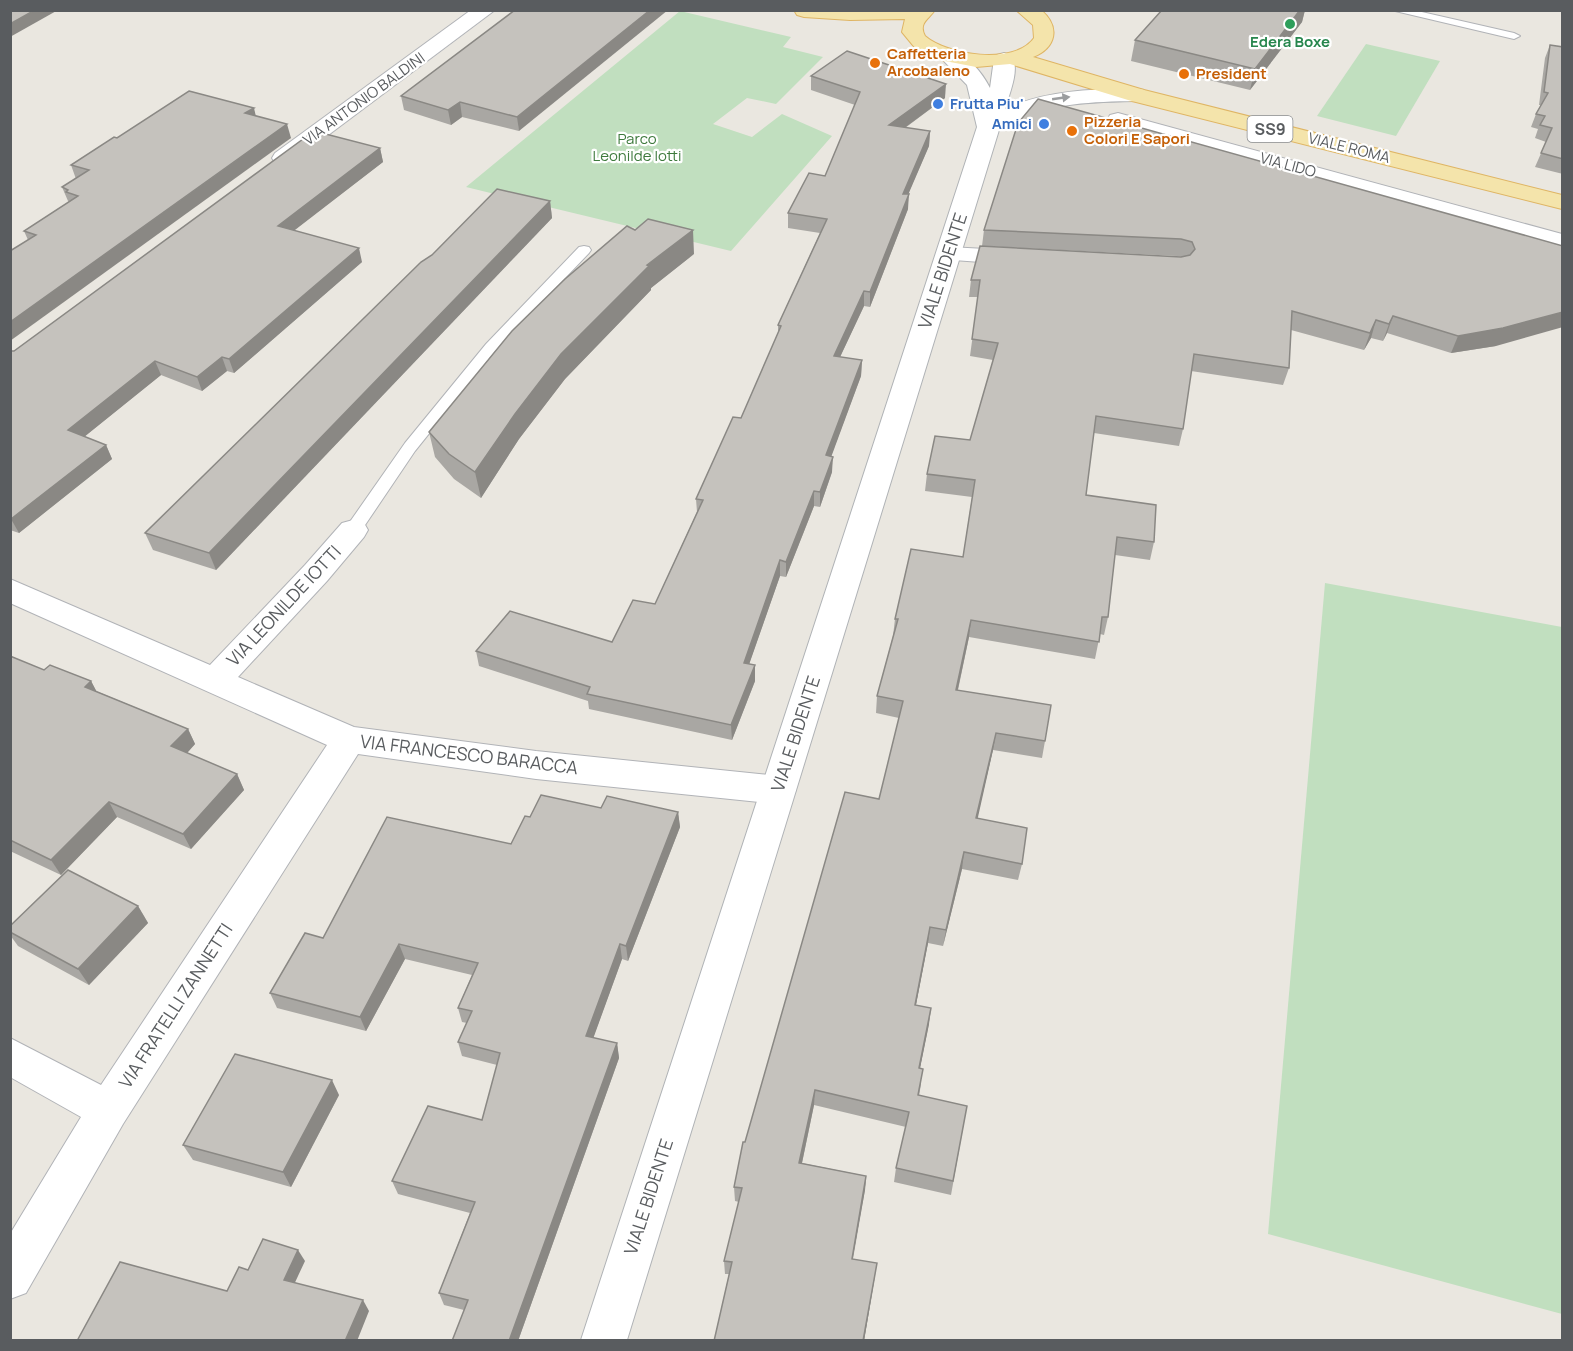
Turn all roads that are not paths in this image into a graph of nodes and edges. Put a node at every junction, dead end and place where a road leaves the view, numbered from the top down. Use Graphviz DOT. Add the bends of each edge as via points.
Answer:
graph roads {
  1 [pos="485,10"];
  2 [pos="1026,10"];
  3 [pos="1396,10"];
  4 [pos="804,11"];
  5 [pos="923,12"];
  6 [pos="1044,22"];
  7 [pos="915,36"];
  8 [pos="1514,36"];
  9 [pos="950,56"];
  10 [pos="1008,58"];
  11 [pos="1136,95"];
  12 [pos="1118,120"];
  13 [pos="988,127"];
  14 [pos="1405,162"];
  15 [pos="262,173"];
  16 [pos="1389,192"];
  17 [pos="1563,202"];
  18 [pos="1563,242"];
  19 [pos="584,250"];
  20 [pos="949,254"];
  21 [pos="1048,259"];
  22 [pos="354,530"];
  23 [pos="10,590"];
  24 [pos="214,681"];
  25 [pos="349,740"];
  26 [pos="778,790"];
  27 [pos="10,1056"];
  28 [pos="108,1110"];
  29 [pos="10,1277"];
  30 [pos="604,1341"];
  1 -- 15 [label="street, VIA ANTONIO BALDINI"];
  2 -- 6 [label="main road, VIALE ROMA"];
  3 -- 8 [label="lane"];
  4 -- 5 [label="main road"];
  4 -- 7 [label="main road" via="858,20"];
  5 -- 7 [label="main road" via="914,20"];
  6 -- 10 [label="main road" via="1044,41 1032,51"];
  6 -- 11 [label="main road, VIALE ROMA / SS9" via="1065,49"];
  7 -- 9 [label="main road" via="934,51"];
  9 -- 10 [label="main road" via="970,60"];
  9 -- 13 [label="street, VIALE BIDENTE" via="980,83"];
  10 -- 11 [label="main road, VIALE ROMA / SS9"];
  10 -- 13 [label="street, VIALE BIDENTE"];
  13 -- 11 [label="street, one-way" via="1009,113 1045,100"];
  11 -- 14 [label="main road, VIALE ROMA / SS9"];
  12 -- 16 [label="street, VIA LIDO"];
  13 -- 20 [label="street, VIALE BIDENTE"];
  14 -- 16 [label="street"];
  14 -- 17 [label="main road, VIALE ROMA / SS9"];
  16 -- 18 [label="street, VIA LIDO"];
  19 -- 22 [label="lane" via="491,347 410,447"];
  20 -- 21 [label="street"];
  20 -- 26 [label="street, VIALE BIDENTE"];
  22 -- 24 [label="street, VIA LEONILDE IOTTI"];
  23 -- 24 [label="street, VIA FRANCESCO BARACCA"];
  24 -- 25 [label="street, VIA FRANCESCO BARACCA"];
  25 -- 26 [label="street, VIA FRANCESCO BARACCA" via="536,765"];
  25 -- 28 [label="street, VIA FRATELLI ZANNETTI"];
  26 -- 30 [label="street, VIALE BIDENTE"];
  27 -- 28 [label="street"];
  28 -- 29 [label="street, VIA FRATELLI ZANNETTI"];
}
